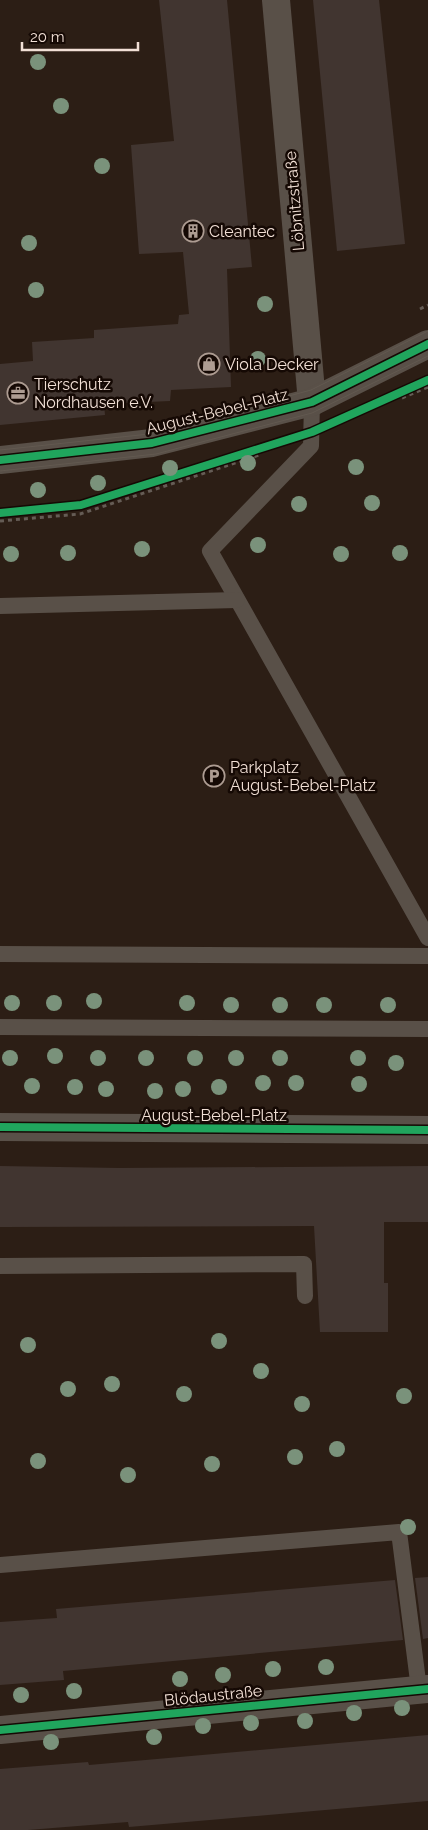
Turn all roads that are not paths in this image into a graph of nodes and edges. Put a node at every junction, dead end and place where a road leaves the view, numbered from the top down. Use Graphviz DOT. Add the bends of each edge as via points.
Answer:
graph roads {
  1 [pos="276,0"];
  2 [pos="428,344"];
  3 [pos="312,402"];
  4 [pos="0,460"];
  5 [pos="237,600"];
  6 [pos="0,606"];
  7 [pos="428,938"];
  8 [pos="0,954"];
  9 [pos="428,956"];
  10 [pos="0,1027"];
  11 [pos="428,1029"];
  12 [pos="0,1127"];
  13 [pos="428,1130"];
  14 [pos="0,1266"];
  15 [pos="305,1296"];
  16 [pos="0,1565"];
  17 [pos="423,1689"];
  18 [pos="0,1730"];
  1 -- 3 [label="street, Löbnitzstraße"];
  2 -- 3 [label="street, August-Bebel-Platz"];
  3 -- 4 [label="street, August-Bebel-Platz" via="152,443"];
  3 -- 5 [label="lane" via="311,446 210,551"];
  5 -- 6 [label="lane"];
  5 -- 7 [label="lane"];
  8 -- 9 [label="lane"];
  10 -- 11 [label="lane"];
  12 -- 13 [label="street, August-Bebel-Platz"];
  14 -- 15 [label="lane" via="304,1264"];
  16 -- 17 [label="lane" via="399,1532"];
  17 -- 18 [label="street, Blödaustraße"];
}
